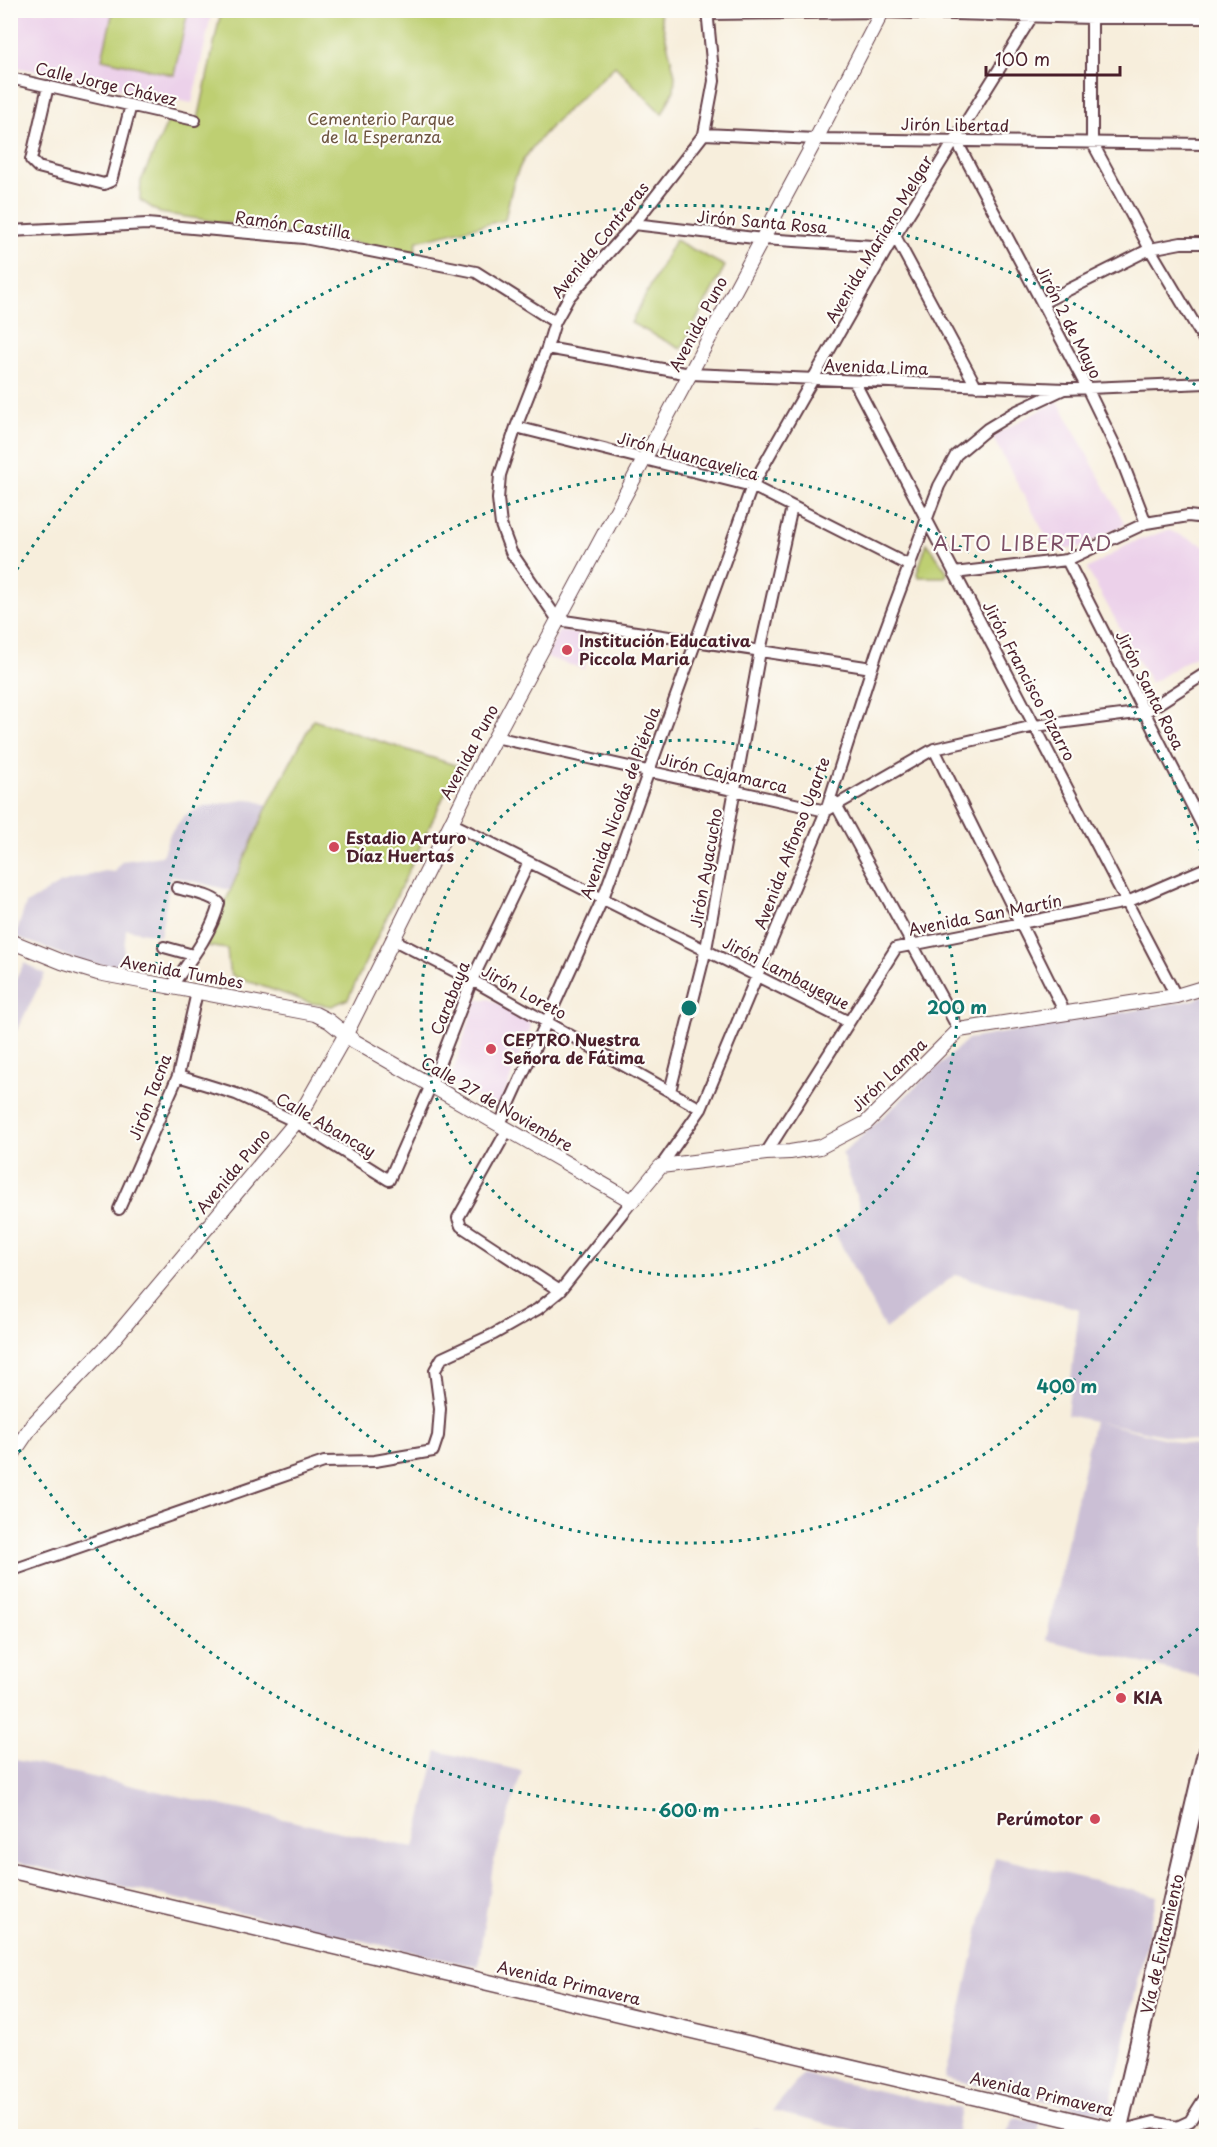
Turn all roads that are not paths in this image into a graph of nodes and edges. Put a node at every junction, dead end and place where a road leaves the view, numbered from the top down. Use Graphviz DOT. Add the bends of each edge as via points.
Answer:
graph roads {
  1 [pos="882,11"];
  2 [pos="707,12"];
  3 [pos="1034,14"];
  4 [pos="1092,18"];
  5 [pos="1206,18"];
  6 [pos="10,78"];
  7 [pos="48,86"];
  8 [pos="131,105"];
  9 [pos="195,120"];
  10 [pos="704,134"];
  11 [pos="816,139"];
  12 [pos="956,140"];
  13 [pos="1092,142"];
  14 [pos="1206,144"];
  15 [pos="634,224"];
  16 [pos="10,231"];
  17 [pos="895,236"];
  18 [pos="763,239"];
  19 [pos="1206,243"];
  20 [pos="888,247"];
  21 [pos="1150,249"];
  22 [pos="1042,303"];
  23 [pos="555,322"];
  24 [pos="1206,343"];
  25 [pos="548,348"];
  26 [pos="690,374"];
  27 [pos="812,380"];
  28 [pos="854,381"];
  29 [pos="1206,383"];
  30 [pos="976,386"];
  31 [pos="1087,388"];
  32 [pos="1064,389"];
  33 [pos="516,427"];
  34 [pos="644,460"];
  35 [pos="752,486"];
  36 [pos="792,507"];
  37 [pos="926,518"];
  38 [pos="1206,518"];
  39 [pos="1146,523"];
  40 [pos="1067,560"];
  41 [pos="909,566"];
  42 [pos="954,573"];
  43 [pos="558,620"];
  44 [pos="695,641"];
  45 [pos="760,651"];
  46 [pos="872,668"];
  47 [pos="1206,673"];
  48 [pos="1145,712"];
  49 [pos="1035,726"];
  50 [pos="495,737"];
  51 [pos="934,749"];
  52 [pos="648,772"];
  53 [pos="735,791"];
  54 [pos="831,794"];
  55 [pos="837,806"];
  56 [pos="826,811"];
  57 [pos="451,823"];
  58 [pos="1206,833"];
  59 [pos="529,861"];
  60 [pos="1206,868"];
  61 [pos="177,888"];
  62 [pos="603,898"];
  63 [pos="1127,902"];
  64 [pos="1020,923"];
  65 [pos="392,939"];
  66 [pos="10,941"];
  67 [pos="913,944"];
  68 [pos="164,947"];
  69 [pos="706,949"];
  70 [pos="194,955"];
  71 [pos="758,975"];
  72 [pos="472,980"];
  73 [pos="1206,987"];
  74 [pos="170,988"];
  75 [pos="197,992"];
  76 [pos="1176,996"];
  77 [pos="1065,1013"];
  78 [pos="546,1021"];
  79 [pos="849,1022"];
  80 [pos="959,1030"];
  81 [pos="346,1034"];
  82 [pos="178,1076"];
  83 [pos="431,1085"];
  84 [pos="670,1091"];
  85 [pos="701,1109"];
  86 [pos="296,1122"];
  87 [pos="504,1126"];
  88 [pos="766,1153"];
  89 [pos="661,1166"];
  90 [pos="389,1180"];
  91 [pos="632,1201"];
  92 [pos="119,1209"];
  93 [pos="560,1291"];
  94 [pos="16,1439"];
  95 [pos="10,1458"];
  96 [pos="10,1571"];
  97 [pos="1206,1753"];
  98 [pos="10,1870"];
  99 [pos="1206,2096"];
  100 [pos="1118,2134"];
  1 -- 2 [label="street"];
  1 -- 3 [label="street"];
  1 -- 11 [label="street, Avenida Puno"];
  2 -- 10 [label="street, Avenida Contreras" via="714,81"];
  3 -- 4 [label="street"];
  3 -- 12 [label="street, Avenida Mariano Melgar"];
  4 -- 5 [label="street"];
  4 -- 13 [label="street"];
  6 -- 7 [label="street, Calle Jorge Chávez"];
  7 -- 8 [label="street, Calle Jorge Chávez"];
  7 -- 8 [label="street" via="33,164 104,184 111,180"];
  8 -- 9 [label="street, Calle Jorge Chávez"];
  10 -- 11 [label="street, Jirón Libertad"];
  10 -- 15 [label="street, Avenida Contreras"];
  11 -- 12 [label="street, Jirón Libertad"];
  11 -- 18 [label="street, Avenida Puno"];
  12 -- 13 [label="street, Jirón Libertad"];
  12 -- 17 [label="street, Avenida Mariano Melgar"];
  12 -- 22 [label="street, Jirón 2 de Mayo"];
  13 -- 14 [label="street, Jirón Libertad"];
  13 -- 21 [label="street"];
  15 -- 18 [label="street, Jirón Santa Rosa"];
  15 -- 23 [label="street, Avenida Contreras" via="568,297"];
  16 -- 23 [label="street, Ramón Castilla" via="147,224 304,238 476,272"];
  17 -- 20 [label="street, Avenida Mariano Melgar"];
  17 -- 30 [label="street"];
  18 -- 20 [label="street, Jirón Santa Rosa"];
  18 -- 26 [label="street, Avenida Puno"];
  19 -- 21 [label="street"];
  20 -- 27 [label="street, Avenida Mariano Melgar"];
  21 -- 22 [label="street"];
  21 -- 24 [label="street"];
  22 -- 31 [label="street, Jirón 2 de Mayo"];
  23 -- 25 [label="street, Avenida Contreras"];
  25 -- 26 [label="street, Avenida Lima"];
  25 -- 33 [label="street, Avenida Contreras"];
  26 -- 27 [label="street, Avenida Lima"];
  26 -- 34 [label="street, Avenida Puno"];
  27 -- 28 [label="street, Avenida Lima"];
  27 -- 35 [label="street, Avenida Mariano Melgar"];
  28 -- 30 [label="street, Avenida Lima"];
  28 -- 37 [label="street, Jirón Francisco Pizarro"];
  29 -- 31 [label="street, Avenida Lima"];
  30 -- 32 [label="street, Avenida Lima"];
  31 -- 32 [label="street, Avenida Lima"];
  31 -- 39 [label="street, Jirón 2 de Mayo"];
  32 -- 37 [label="street, Avenida Alfonso Ugarte" via="987,429 956,455"];
  33 -- 34 [label="street, Jirón Huancavelica"];
  33 -- 43 [label="street, Avenida Contreras" via="500,475 501,525 511,552"];
  34 -- 35 [label="street, Jirón Huancavelica"];
  34 -- 43 [label="street, Avenida Puno"];
  35 -- 36 [label="street, Jirón Huancavelica"];
  35 -- 44 [label="street, Avenida Nicolás de Piérola"];
  36 -- 41 [label="street, Jirón Huancavelica"];
  36 -- 45 [label="street, Jirón Ayacucho"];
  37 -- 41 [label="street, Avenida Alfonso Ugarte"];
  37 -- 42 [label="street, Jirón Francisco Pizarro"];
  38 -- 39 [label="street" via="1188,516"];
  39 -- 40 [label="street"];
  40 -- 42 [label="street"];
  40 -- 48 [label="street, Jirón Santa Rosa"];
  41 -- 46 [label="street, Avenida Alfonso Ugarte"];
  42 -- 49 [label="street, Jirón Francisco Pizarro"];
  43 -- 44 [label="street"];
  43 -- 50 [label="street, Avenida Puno"];
  44 -- 45 [label="street"];
  44 -- 52 [label="street, Avenida Nicolás de Piérola"];
  45 -- 46 [label="street"];
  45 -- 53 [label="street, Jirón Ayacucho"];
  46 -- 54 [label="street, Avenida Alfonso Ugarte"];
  47 -- 48 [label="street"];
  48 -- 49 [label="street"];
  48 -- 58 [label="street, Jirón Santa Rosa"];
  49 -- 51 [label="street"];
  49 -- 63 [label="street, Jirón Francisco Pizarro"];
  50 -- 52 [label="street, Jirón Cajamarca"];
  50 -- 57 [label="street, Avenida Puno"];
  51 -- 55 [label="street"];
  51 -- 64 [label="street"];
  52 -- 53 [label="street, Jirón Cajamarca"];
  52 -- 62 [label="street, Avenida Nicolás de Piérola"];
  53 -- 56 [label="street, Jirón Cajamarca"];
  53 -- 69 [label="street, Jirón Ayacucho"];
  54 -- 55 [label="street"];
  54 -- 56 [label="street, Avenida Alfonso Ugarte"];
  55 -- 56 [label="street"];
  55 -- 67 [label="street"];
  56 -- 71 [label="street, Avenida Alfonso Ugarte"];
  57 -- 59 [label="street, Jirón Lambayeque"];
  57 -- 65 [label="street, Avenida Puno"];
  59 -- 62 [label="street, Jirón Lambayeque"];
  59 -- 72 [label="street, Carabaya"];
  60 -- 63 [label="street, Avenida San Martín"];
  61 -- 70 [label="street" via="219,903"];
  62 -- 69 [label="street, Jirón Lambayeque"];
  62 -- 78 [label="street, Avenida Nicolás de Piérola"];
  63 -- 64 [label="street, Avenida San Martín"];
  63 -- 76 [label="street, Jirón Francisco Pizarro"];
  64 -- 67 [label="street, Avenida San Martín"];
  64 -- 77 [label="street"];
  65 -- 72 [label="street, Jirón Loreto"];
  65 -- 81 [label="street, Avenida Puno"];
  66 -- 74 [label="street, Avenida Tumbes" via="80,968"];
  67 -- 79 [label="street, Avenida San Martín" via="896,948"];
  67 -- 80 [label="street"];
  68 -- 70 [label="street"];
  69 -- 71 [label="street, Jirón Lambayeque"];
  69 -- 84 [label="street, Jirón Ayacucho"];
  70 -- 74 [label="street"];
  71 -- 79 [label="street, Jirón Lambayeque"];
  71 -- 85 [label="street, Avenida Alfonso Ugarte"];
  72 -- 78 [label="street, Jirón Loreto"];
  72 -- 83 [label="street, Carabaya"];
  73 -- 76 [label="street"];
  74 -- 75 [label="street, Avenida Tumbes"];
  75 -- 81 [label="street, Avenida Tumbes" via="315,1014"];
  75 -- 82 [label="street, Jirón Tacna"];
  76 -- 77 [label="street"];
  77 -- 80 [label="street"];
  78 -- 84 [label="street, Jirón Loreto"];
  78 -- 87 [label="street, Avenida Nicolás de Piérola"];
  79 -- 88 [label="street, Avenida San Martín"];
  80 -- 88 [label="street, Jirón Lampa" via="866,1123 820,1147"];
  81 -- 83 [label="street, Calle 27 de Noviembre"];
  81 -- 86 [label="street, Avenida Puno"];
  82 -- 86 [label="street, Calle Abancay" via="236,1094"];
  82 -- 92 [label="street, Jirón Tacna"];
  83 -- 87 [label="street, Calle 27 de Noviembre"];
  83 -- 90 [label="street, Carabaya"];
  84 -- 85 [label="street, Jirón Loreto"];
  85 -- 89 [label="street, Avenida Alfonso Ugarte"];
  86 -- 90 [label="street, Calle Abancay"];
  86 -- 94 [label="street, Avenida Puno" via="111,1342"];
  87 -- 91 [label="street, Calle 27 de Noviembre"];
  87 -- 93 [label="street, Avenida Nicolás de Piérola" via="458,1223"];
  88 -- 89 [label="street, Jirón Lampa"];
  89 -- 91 [label="street, Avenida Alfonso Ugarte"];
  91 -- 93 [label="street, Avenida Alfonso Ugarte"];
  93 -- 96 [label="street, Avenida Alfonso Ugarte" via="538,1309 442,1359 435,1370 440,1409 433,1451 375,1461 324,1462"];
  94 -- 95 [label="street, Avenida Puno"];
  97 -- 100 [label="highway, Vía de Evitamiento"];
  98 -- 100 [label="main road, Avenida Primavera"];
  99 -- 100 [label="street" via="1190,2121 1177,2127 1154,2122"];
}
